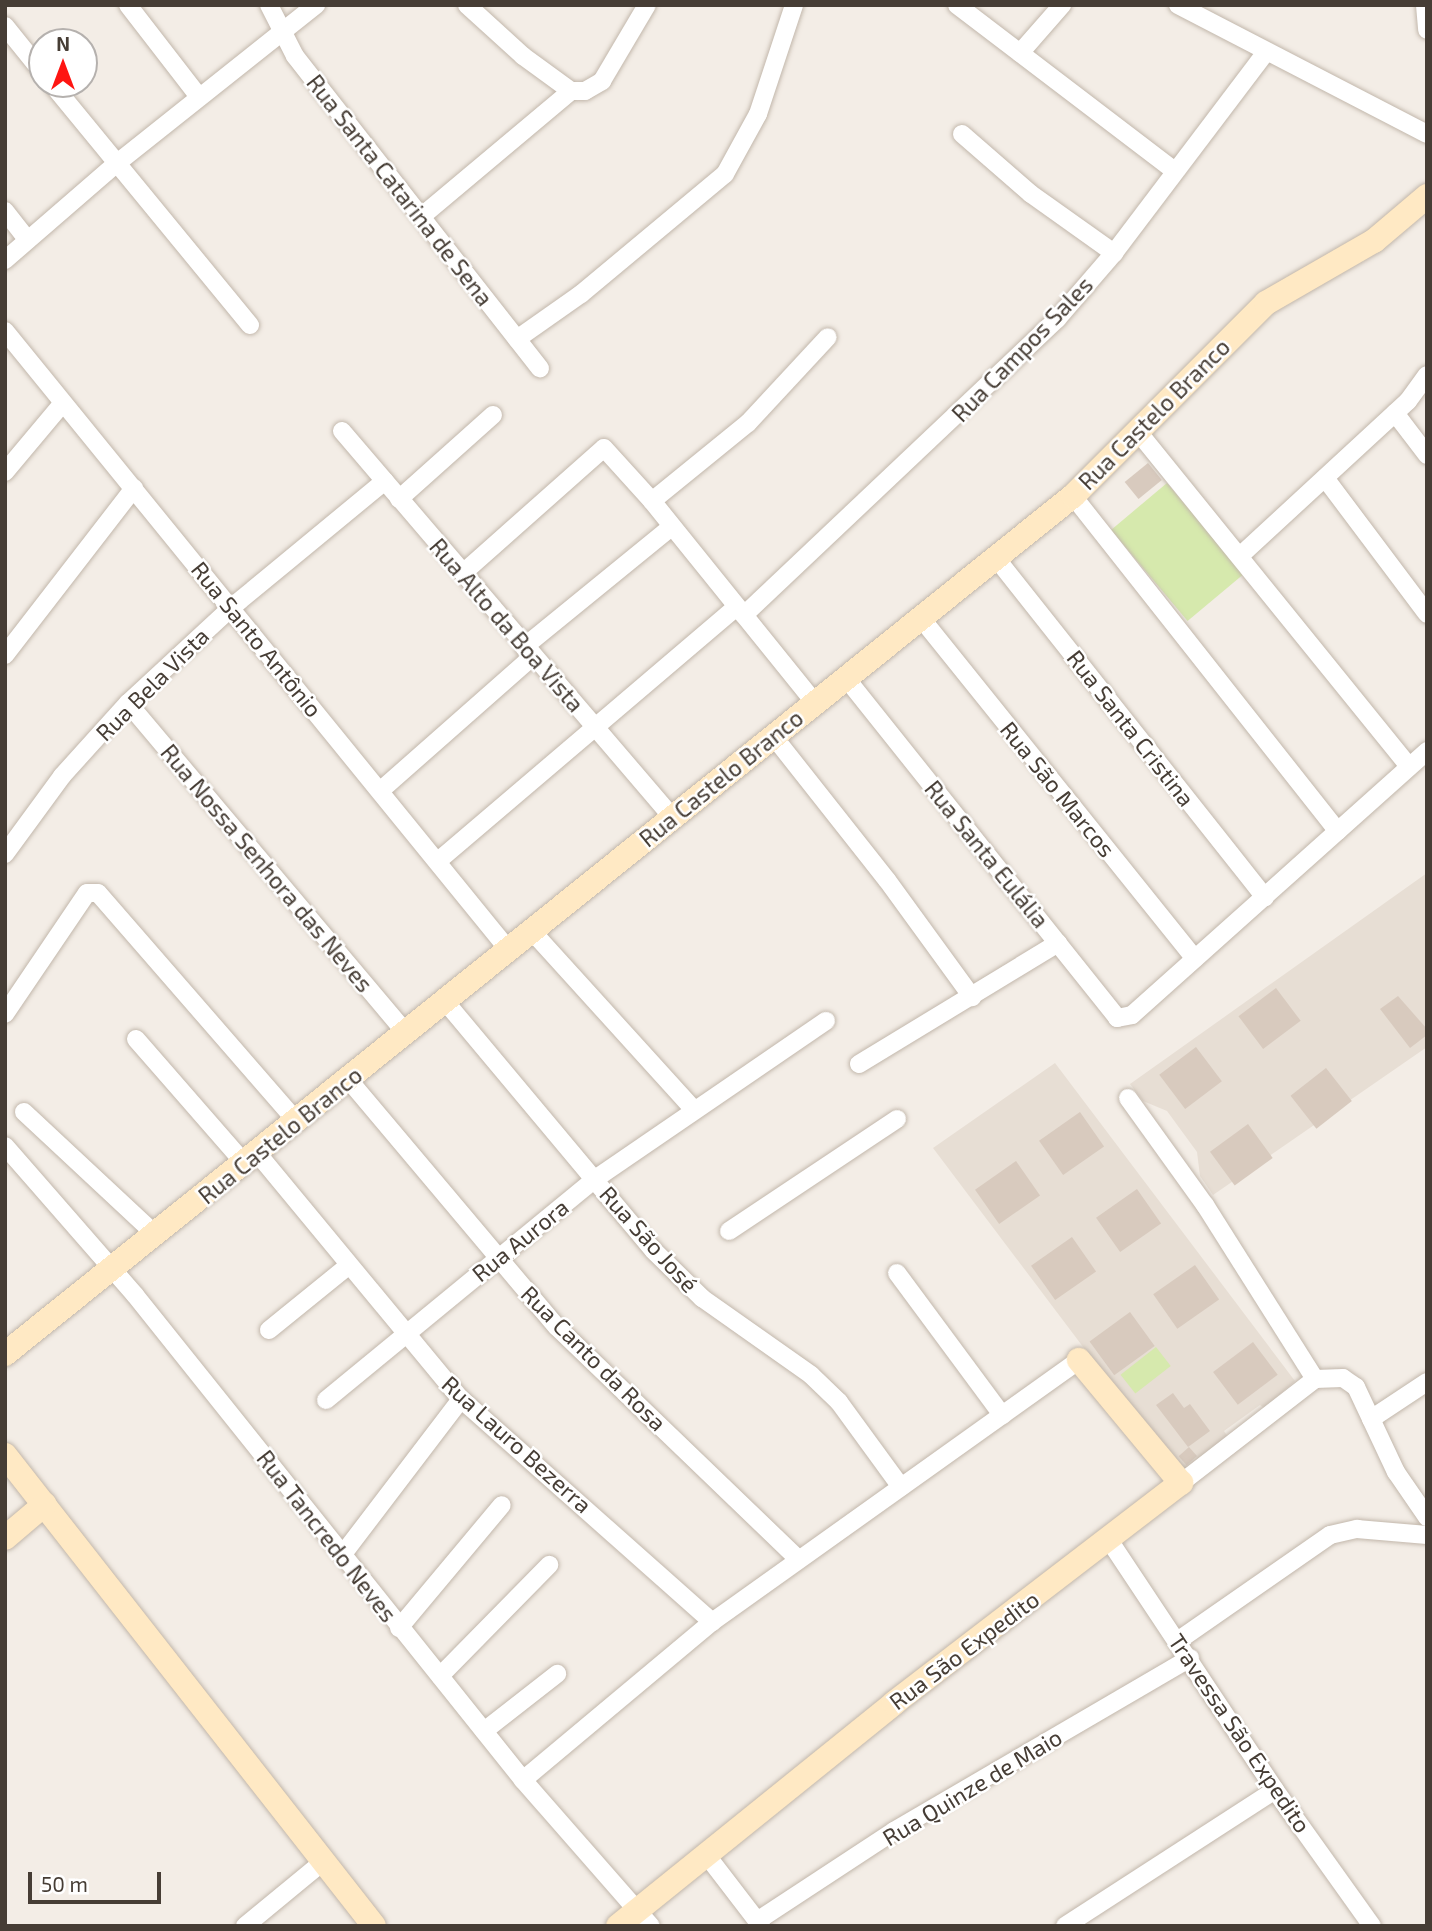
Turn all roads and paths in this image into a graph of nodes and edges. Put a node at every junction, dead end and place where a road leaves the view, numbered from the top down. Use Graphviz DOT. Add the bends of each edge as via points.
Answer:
graph roads {
  1 [pos="128,5"];
  2 [pos="269,5"];
  3 [pos="316,5"];
  4 [pos="467,5"];
  5 [pos="647,5"];
  6 [pos="794,5"];
  7 [pos="957,5"];
  8 [pos="1062,5"];
  9 [pos="1178,5"];
  10 [pos="1425,5"];
  11 [pos="5,26"];
  12 [pos="1427,30"];
  13 [pos="282,31"];
  14 [pos="1266,52"];
  15 [pos="1020,53"];
  16 [pos="28,55"];
  17 [pos="571,91"];
  18 [pos="199,97"];
  19 [pos="63,98"];
  20 [pos="962,134"];
  21 [pos="1427,134"];
  22 [pos="116,163"];
  23 [pos="1175,171"];
  24 [pos="1427,196"];
  25 [pos="5,211"];
  26 [pos="422,216"];
  27 [pos="27,239"];
  28 [pos="1114,253"];
  29 [pos="5,260"];
  30 [pos="250,325"];
  31 [pos="5,331"];
  32 [pos="828,337"];
  33 [pos="517,339"];
  34 [pos="540,368"];
  35 [pos="1427,374"];
  36 [pos="63,403"];
  37 [pos="1395,413"];
  38 [pos="493,415"];
  39 [pos="342,431"];
  40 [pos="1139,433"];
  41 [pos="1427,455"];
  42 [pos="5,472"];
  43 [pos="1325,478"];
  44 [pos="385,481"];
  45 [pos="134,488"];
  46 [pos="1073,496"];
  47 [pos="398,499"];
  48 [pos="652,501"];
  49 [pos="671,527"];
  50 [pos="1241,555"];
  51 [pos="996,558"];
  52 [pos="463,573"];
  53 [pos="232,607"];
  54 [pos="740,611"];
  55 [pos="1427,614"];
  56 [pos="921,618"];
  57 [pos="528,652"];
  58 [pos="5,655"];
  59 [pos="846,678"];
  60 [pos="128,703"];
  61 [pos="815,703"];
  62 [pos="594,726"];
  63 [pos="774,737"];
  64 [pos="1427,751"];
  65 [pos="1409,767"];
  66 [pos="380,791"];
  67 [pos="673,818"];
  68 [pos="1338,831"];
  69 [pos="5,854"];
  70 [pos="438,861"];
  71 [pos="1265,897"];
  72 [pos="530,929"];
  73 [pos="1058,943"];
  74 [pos="507,948"];
  75 [pos="1195,959"];
  76 [pos="972,997"];
  77 [pos="444,1000"];
  78 [pos="5,1014"];
  79 [pos="826,1021"];
  80 [pos="405,1032"];
  81 [pos="136,1039"];
  82 [pos="859,1064"];
  83 [pos="348,1079"];
  84 [pos="1128,1098"];
  85 [pos="693,1109"];
  86 [pos="24,1112"];
  87 [pos="897,1119"];
  88 [pos="297,1122"];
  89 [pos="5,1146"];
  90 [pos="251,1159"];
  91 [pos="595,1179"];
  92 [pos="729,1231"];
  93 [pos="156,1236"];
  94 [pos="497,1258"];
  95 [pos="348,1266"];
  96 [pos="113,1270"];
  97 [pos="897,1273"];
  98 [pos="269,1330"];
  99 [pos="405,1334"];
  100 [pos="5,1354"];
  101 [pos="1079,1360"];
  102 [pos="1315,1379"];
  103 [pos="1427,1382"];
  104 [pos="461,1399"];
  105 [pos="326,1400"];
  106 [pos="1002,1415"];
  107 [pos="1371,1419"];
  108 [pos="5,1455"];
  109 [pos="1181,1483"];
  110 [pos="901,1487"];
  111 [pos="45,1504"];
  112 [pos="502,1505"];
  113 [pos="1427,1517"];
  114 [pos="1427,1535"];
  115 [pos="5,1538"];
  116 [pos="1109,1539"];
  117 [pos="343,1554"];
  118 [pos="799,1559"];
  119 [pos="549,1565"];
  120 [pos="712,1622"];
  121 [pos="399,1628"];
  122 [pos="1179,1640"];
  123 [pos="1190,1658"];
  124 [pos="557,1674"];
  125 [pos="440,1676"];
  126 [pos="484,1731"];
  127 [pos="523,1780"];
  128 [pos="1275,1790"];
  129 [pos="705,1853"];
  130 [pos="325,1860"];
  131 [pos="644,1918"];
  132 [pos="759,1923"];
  133 [pos="1370,1925"];
  134 [pos="245,1926"];
  135 [pos="374,1926"];
  136 [pos="618,1926"];
  137 [pos="1065,1926"];
  1 -- 18 [label="street"];
  2 -- 13 [label="street, Rua Santa Catarina de Sena"];
  3 -- 13 [label="street"];
  4 -- 17 [label="street" via="523,56"];
  5 -- 17 [label="street" via="602,82 585,92"];
  6 -- 33 [label="street" via="758,114 724,174 581,294"];
  7 -- 15 [label="street"];
  8 -- 15 [label="street"];
  9 -- 14 [label="street"];
  10 -- 12 [label="street"];
  11 -- 16 [label="street"];
  13 -- 18 [label="street"];
  13 -- 26 [label="street, Rua Santa Catarina de Sena" via="295,56"];
  14 -- 21 [label="street"];
  14 -- 23 [label="street, Rua Campos Sales"];
  15 -- 23 [label="street"];
  17 -- 26 [label="street"];
  18 -- 22 [label="street"];
  19 -- 22 [label="street"];
  20 -- 28 [label="street" via="1031,194"];
  22 -- 27 [label="street"];
  22 -- 30 [label="street"];
  23 -- 28 [label="street, Rua Campos Sales"];
  24 -- 40 [label="street, Rua Castelo Branco" via="1374,242 1266,303"];
  25 -- 27 [label="street"];
  26 -- 33 [label="street, Rua Santa Catarina de Sena"];
  27 -- 29 [label="street"];
  28 -- 54 [label="street, Rua Campos Sales" via="1057,319 974,402"];
  31 -- 36 [label="street, Rua Santo Antônio"];
  32 -- 48 [label="street" via="748,424"];
  33 -- 34 [label="street, Rua Santa Catarina de Sena"];
  35 -- 37 [label="street"];
  36 -- 42 [label="street"];
  36 -- 45 [label="street, Rua Santo Antônio"];
  37 -- 41 [label="street"];
  37 -- 43 [label="street"];
  38 -- 47 [label="street"];
  39 -- 44 [label="street, Rua Alto da Boa Vista"];
  40 -- 46 [label="street, Rua Castelo Branco"];
  40 -- 50 [label="street"];
  43 -- 50 [label="street"];
  43 -- 55 [label="street"];
  44 -- 47 [label="street, Rua Alto da Boa Vista"];
  44 -- 53 [label="street, Rua Bela Vista"];
  45 -- 53 [label="street, Rua Santo Antônio"];
  45 -- 58 [label="street"];
  46 -- 51 [label="street, Rua Castelo Branco"];
  46 -- 68 [label="street"];
  47 -- 52 [label="street, Rua Alto da Boa Vista"];
  48 -- 49 [label="street"];
  48 -- 52 [label="street" via="604,448"];
  49 -- 54 [label="street"];
  49 -- 57 [label="street"];
  50 -- 65 [label="street"];
  51 -- 56 [label="street, Rua Castelo Branco"];
  51 -- 71 [label="street, Rua Santa Cristina"];
  52 -- 57 [label="street, Rua Alto da Boa Vista"];
  53 -- 60 [label="street, Rua Bela Vista"];
  53 -- 66 [label="street, Rua Santo Antônio"];
  54 -- 61 [label="street"];
  54 -- 62 [label="street, Rua Campos Sales"];
  56 -- 59 [label="street, Rua Castelo Branco"];
  56 -- 75 [label="street, Rua São Marcos"];
  57 -- 62 [label="street, Rua Alto da Boa Vista"];
  57 -- 66 [label="street"];
  59 -- 61 [label="street, Rua Castelo Branco"];
  59 -- 73 [label="street, Rua Santa Eulália"];
  60 -- 69 [label="street, Rua Bela Vista" via="62,776"];
  60 -- 80 [label="street, Rua Nossa Senhora das Neves"];
  61 -- 63 [label="street, Rua Castelo Branco"];
  62 -- 67 [label="street, Rua Alto da Boa Vista"];
  62 -- 70 [label="street, Rua Campos Sales"];
  63 -- 67 [label="street, Rua Castelo Branco"];
  63 -- 76 [label="street"];
  64 -- 65 [label="street"];
  65 -- 68 [label="street"];
  66 -- 70 [label="street, Rua Santo Antônio"];
  67 -- 72 [label="street, Rua Castelo Branco"];
  68 -- 71 [label="street"];
  70 -- 74 [label="street, Rua Santo Antônio"];
  71 -- 75 [label="street"];
  72 -- 74 [label="street, Rua Castelo Branco"];
  72 -- 85 [label="street"];
  73 -- 75 [label="street, Rua Santa Eulália" via="1111,1014 1125,1019"];
  73 -- 76 [label="street"];
  74 -- 77 [label="street, Rua Castelo Branco"];
  76 -- 82 [label="street"];
  77 -- 80 [label="street, Rua Castelo Branco"];
  77 -- 91 [label="street, Rua São José"];
  78 -- 88 [label="street" via="87,893 102,895"];
  79 -- 85 [label="street, Rua Aurora"];
  80 -- 83 [label="street, Rua Castelo Branco"];
  81 -- 90 [label="street, Rua Lauro Bezerra"];
  83 -- 88 [label="street, Rua Castelo Branco"];
  83 -- 94 [label="street, Rua Canto da Rosa"];
  84 -- 102 [label="street" via="1212,1216"];
  85 -- 91 [label="street, Rua Aurora"];
  86 -- 93 [label="street"];
  87 -- 92 [label="street"];
  88 -- 90 [label="street, Rua Castelo Branco"];
  89 -- 96 [label="street, Rua Tancredo Neves"];
  90 -- 93 [label="street, Rua Castelo Branco"];
  90 -- 95 [label="street, Rua Lauro Bezerra"];
  91 -- 94 [label="street, Rua Aurora"];
  91 -- 110 [label="street, Rua São José" via="653,1250 702,1298 811,1375 839,1402"];
  93 -- 96 [label="street, Rua Castelo Branco"];
  94 -- 99 [label="street, Rua Aurora"];
  94 -- 118 [label="street, Rua Canto da Rosa" via="557,1327"];
  95 -- 98 [label="street"];
  95 -- 99 [label="street, Rua Lauro Bezerra"];
  96 -- 100 [label="street, Rua Castelo Branco"];
  96 -- 117 [label="street, Rua Tancredo Neves"];
  97 -- 106 [label="street"];
  99 -- 104 [label="street, Rua Lauro Bezerra"];
  99 -- 105 [label="street, Rua Aurora"];
  101 -- 106 [label="street"];
  101 -- 109 [label="street"];
  102 -- 107 [label="street" via="1343,1378 1356,1387"];
  102 -- 109 [label="street, Rua São Expedito"];
  103 -- 107 [label="street"];
  104 -- 117 [label="street"];
  104 -- 120 [label="street, Rua Lauro Bezerra"];
  106 -- 110 [label="street"];
  107 -- 113 [label="street" via="1396,1472"];
  108 -- 111 [label="street"];
  109 -- 116 [label="street, Rua São Expedito"];
  110 -- 118 [label="street"];
  111 -- 115 [label="street"];
  111 -- 130 [label="street"];
  112 -- 121 [label="street"];
  114 -- 122 [label="street" via="1357,1529 1330,1535"];
  116 -- 122 [label="street, Travessa São Expedito"];
  116 -- 129 [label="street, Rua São Expedito"];
  117 -- 121 [label="street, Rua Tancredo Neves"];
  118 -- 120 [label="street"];
  119 -- 125 [label="street"];
  120 -- 127 [label="street"];
  121 -- 125 [label="street, Rua Tancredo Neves"];
  122 -- 123 [label="street, Travessa São Expedito"];
  123 -- 128 [label="street, Travessa São Expedito"];
  123 -- 132 [label="street, Rua Quinze de Maio" via="894,1832"];
  124 -- 126 [label="street"];
  125 -- 126 [label="street, Rua Tancredo Neves"];
  126 -- 127 [label="street, Rua Tancredo Neves"];
  127 -- 131 [label="street, Rua Tancredo Neves"];
  128 -- 133 [label="street, Travessa São Expedito"];
  128 -- 137 [label="street"];
  129 -- 131 [label="street, Rua São Expedito"];
  129 -- 132 [label="street"];
  130 -- 134 [label="street"];
  130 -- 135 [label="street"];
  131 -- 136 [label="street, Rua São Expedito"];
}
